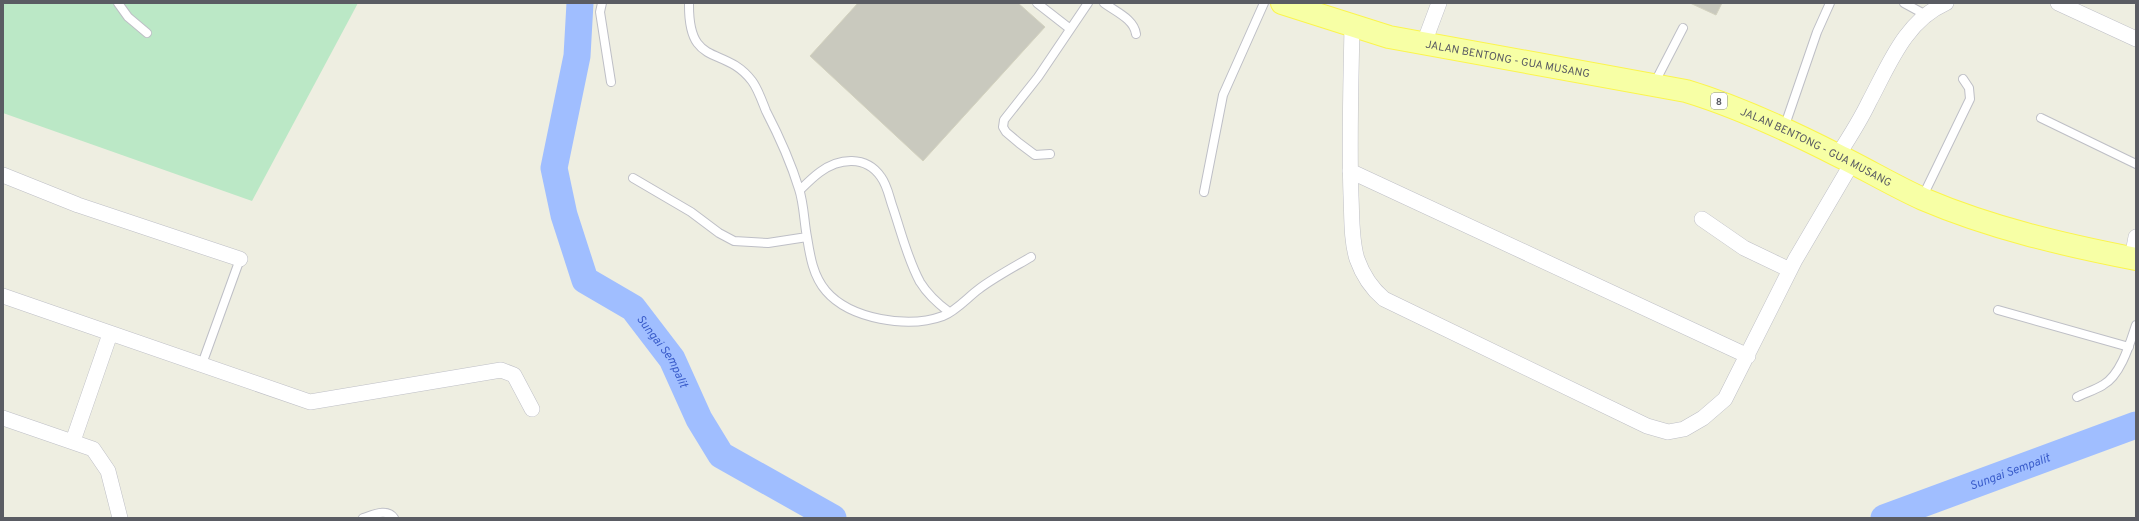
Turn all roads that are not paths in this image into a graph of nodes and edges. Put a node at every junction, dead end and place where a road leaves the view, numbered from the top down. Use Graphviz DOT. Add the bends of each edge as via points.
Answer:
graph roads {
  1 [pos="118,3"];
  2 [pos="602,3"];
  3 [pos="689,3"];
  4 [pos="1037,3"];
  5 [pos="1088,3"];
  6 [pos="1104,3"];
  7 [pos="1264,3"];
  8 [pos="1282,3"];
  9 [pos="1439,3"];
  10 [pos="1830,3"];
  11 [pos="1904,3"];
  12 [pos="1946,3"];
  13 [pos="2058,3"];
  14 [pos="2090,9"];
  15 [pos="1926,15"];
  16 [pos="1352,26"];
  17 [pos="1069,28"];
  18 [pos="1683,28"];
  19 [pos="147,33"];
  20 [pos="1136,34"];
  21 [pos="2136,39"];
  22 [pos="1424,43"];
  23 [pos="1964,79"];
  24 [pos="611,82"];
  25 [pos="1653,85"];
  26 [pos="2040,118"];
  27 [pos="1784,129"];
  28 [pos="1050,154"];
  29 [pos="1845,159"];
  30 [pos="2136,164"];
  31 [pos="1350,171"];
  32 [pos="3,175"];
  33 [pos="633,178"];
  34 [pos="800,190"];
  35 [pos="1204,192"];
  36 [pos="1922,198"];
  37 [pos="1702,219"];
  38 [pos="2136,237"];
  39 [pos="806,238"];
  40 [pos="1031,257"];
  41 [pos="240,259"];
  42 [pos="2135,262"];
  43 [pos="1790,270"];
  44 [pos="3,296"];
  45 [pos="1998,310"];
  46 [pos="949,312"];
  47 [pos="2136,325"];
  48 [pos="110,334"];
  49 [pos="2129,348"];
  50 [pos="1748,356"];
  51 [pos="202,364"];
  52 [pos="2077,397"];
  53 [pos="532,410"];
  54 [pos="3,418"];
  55 [pos="73,441"];
  56 [pos="120,518"];
  57 [pos="363,518"];
  58 [pos="394,518"];
  1 -- 19 [label="lane" via="128,17"];
  2 -- 24 [label="lane" via="600,12"];
  3 -- 34 [label="lane" via="689,20 694,39 712,56 737,65 752,81"];
  4 -- 17 [label="lane"];
  5 -- 17 [label="lane"];
  6 -- 20 [label="lane" via="1130,21"];
  7 -- 35 [label="lane" via="1223,95"];
  8 -- 16 [label="main road, JALAN BENTONG - GUA MUSANG / 8"];
  9 -- 22 [label="street"];
  10 -- 27 [label="lane"];
  11 -- 15 [label="lane"];
  12 -- 15 [label="street"];
  13 -- 14 [label="street"];
  14 -- 21 [label="street"];
  15 -- 29 [label="street" via="1897,48 1868,104"];
  16 -- 22 [label="main road, JALAN BENTONG - GUA MUSANG / 8" via="1389,37"];
  16 -- 31 [label="street"];
  17 -- 28 [label="lane" via="1038,77 1004,120 1003,126 1006,132 1035,155"];
  18 -- 25 [label="lane"];
  22 -- 25 [label="main road, JALAN BENTONG - GUA MUSANG / 8"];
  23 -- 36 [label="lane" via="1969,88 1970,100"];
  25 -- 27 [label="main road, JALAN BENTONG - GUA MUSANG / 8" via="1686,91 1724,103"];
  26 -- 30 [label="lane"];
  27 -- 29 [label="main road, JALAN BENTONG - GUA MUSANG / 8"];
  29 -- 36 [label="main road, JALAN BENTONG - GUA MUSANG / 8"];
  29 -- 43 [label="street"];
  31 -- 50 [label="street"];
  31 -- 50 [label="street" via="1352,221 1357,258 1365,279 1384,299 1648,426 1668,432 1684,429 1703,418 1725,400"];
  32 -- 41 [label="street" via="78,205"];
  33 -- 39 [label="lane" via="734,240 768,243"];
  34 -- 39 [label="lane"];
  34 -- 46 [label="lane" via="836,162 851,160 866,163 881,177 888,191 920,282 929,296"];
  36 -- 42 [label="main road, JALAN BENTONG - GUA MUSANG / 8" via="1963,216 2002,228"];
  37 -- 43 [label="street" via="1744,248"];
  38 -- 42 [label="street"];
  39 -- 46 [label="lane" via="813,270 825,291 857,313 912,322 932,319"];
  40 -- 46 [label="lane" via="981,288"];
  41 -- 51 [label="lane"];
  43 -- 50 [label="street"];
  44 -- 48 [label="street"];
  45 -- 49 [label="lane"];
  47 -- 49 [label="lane"];
  48 -- 51 [label="street"];
  48 -- 55 [label="street"];
  49 -- 52 [label="lane" via="2117,370 2104,385"];
  51 -- 53 [label="street" via="310,402 501,370 514,375"];
  54 -- 55 [label="street"];
  55 -- 56 [label="street" via="93,449 108,471"];
  57 -- 58 [label="lane" via="384,513"];
}
